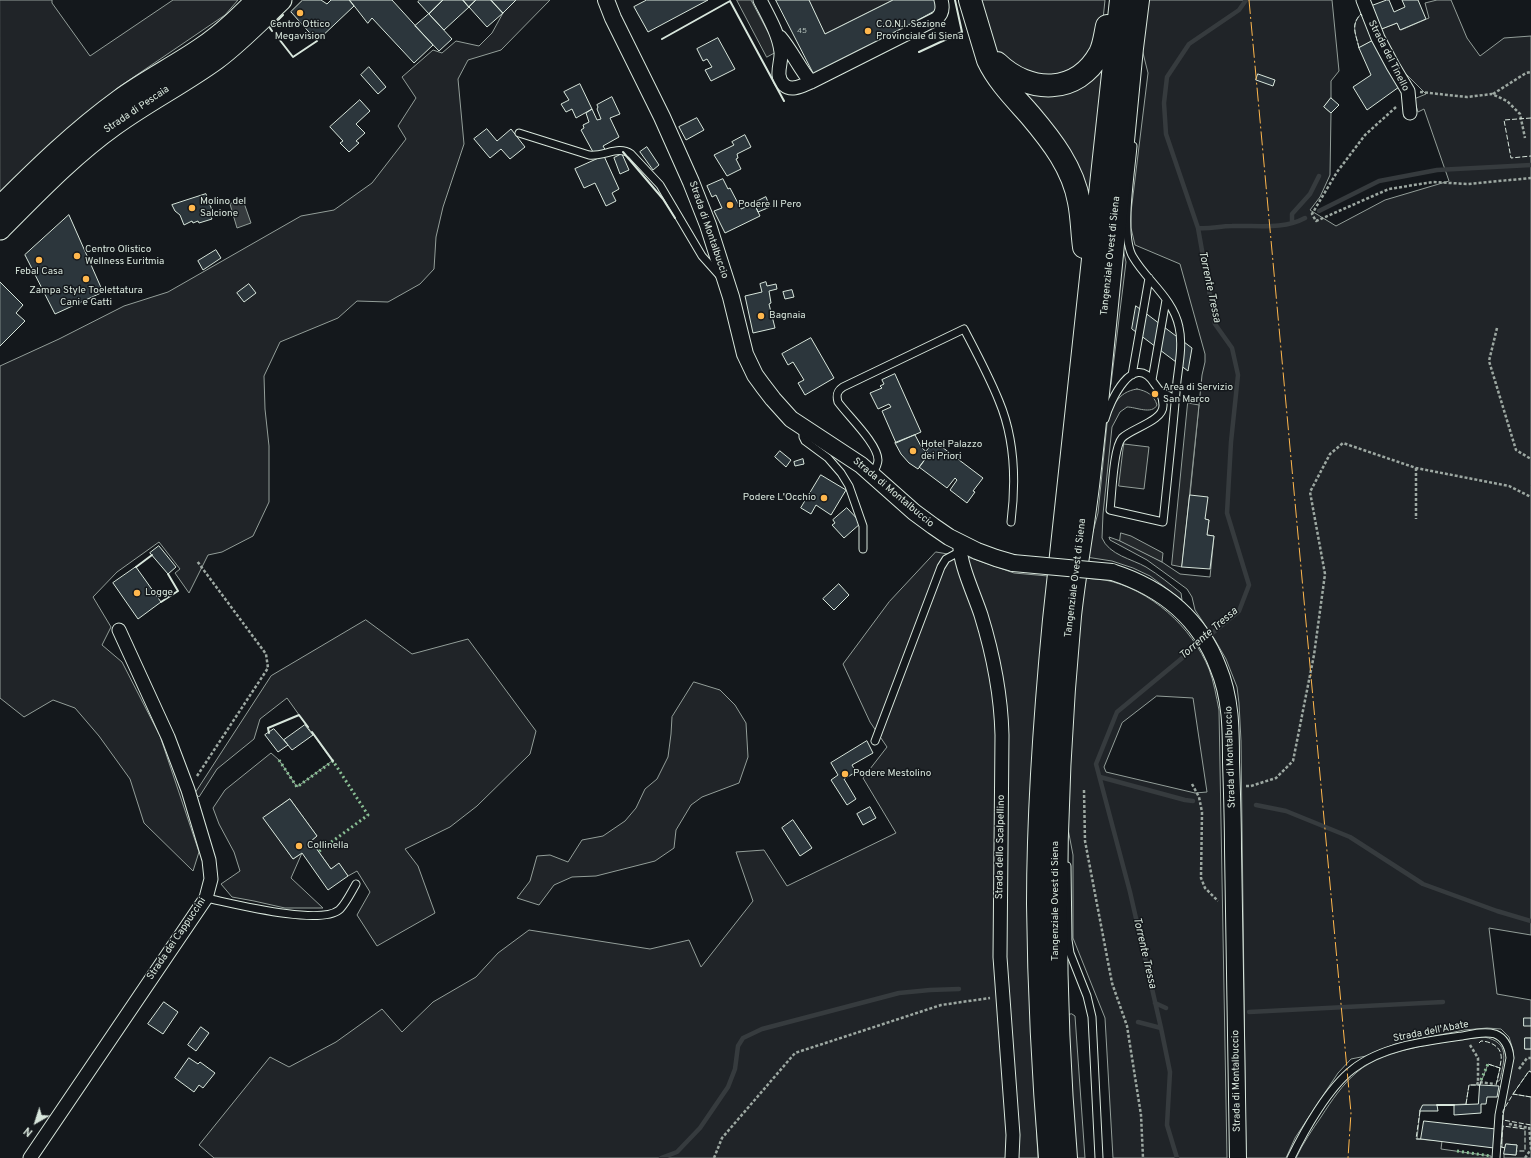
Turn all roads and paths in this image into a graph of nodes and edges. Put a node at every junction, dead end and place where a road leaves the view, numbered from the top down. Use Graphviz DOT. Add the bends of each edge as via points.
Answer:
graph roads {
  1 [pos="257,0"];
  2 [pos="281,0"];
  3 [pos="760,0"];
  4 [pos="941,0"];
  5 [pos="970,0"];
  6 [pos="1114,0"];
  7 [pos="1120,0"];
  8 [pos="1138,0"];
  9 [pos="1362,0"];
  10 [pos="604,1"];
  11 [pos="775,30"];
  12 [pos="1132,48"];
  13 [pos="985,49"];
  14 [pos="1531,72"];
  15 [pos="1136,76"];
  16 [pos="811,82"];
  17 [pos="1408,91"];
  18 [pos="1492,94"];
  19 [pos="1410,112"];
  20 [pos="519,132"];
  21 [pos="1134,137"];
  22 [pos="1525,138"];
  23 [pos="1531,178"];
  24 [pos="0,207"];
  25 [pos="0,229"];
  26 [pos="1149,278"];
  27 [pos="726,283"];
  28 [pos="1089,294"];
  29 [pos="1166,300"];
  30 [pos="1497,328"];
  31 [pos="1132,374"];
  32 [pos="1152,380"];
  33 [pos="1159,390"];
  34 [pos="1176,400"];
  35 [pos="803,428"];
  36 [pos="1531,459"];
  37 [pos="1416,468"];
  38 [pos="872,475"];
  39 [pos="1089,479"];
  40 [pos="1531,497"];
  41 [pos="1416,519"];
  42 [pos="1011,522"];
  43 [pos="959,547"];
  44 [pos="863,549"];
  45 [pos="198,561"];
  46 [pos="119,630"];
  47 [pos="875,741"];
  48 [pos="1192,784"];
  49 [pos="1232,786"];
  50 [pos="188,790"];
  51 [pos="1084,790"];
  52 [pos="1057,805"];
  53 [pos="1065,842"];
  54 [pos="1067,857"];
  55 [pos="356,884"];
  56 [pos="206,898"];
  57 [pos="1234,917"];
  58 [pos="1003,996"];
  59 [pos="1463,1036"];
  60 [pos="1505,1086"];
  61 [pos="1498,1122"];
  62 [pos="30,1158"];
  63 [pos="714,1158"];
  64 [pos="1012,1158"];
  65 [pos="1050,1158"];
  66 [pos="1066,1158"];
  67 [pos="1099,1158"];
  68 [pos="1143,1158"];
  69 [pos="1238,1158"];
  70 [pos="1291,1158"];
  71 [pos="1496,1158"];
  72 [pos="1525,1158"];
  1 -- 24 [label="main road, Strada di Pescaia" via="216,38 131,92 94,120 56,152"];
  2 -- 25 [label="main road, Strada di Pescaia" via="216,59 142,105 98,137"];
  3 -- 11 [label="street"];
  4 -- 16 [label="street" via="940,16"];
  5 -- 13 [label="highway"];
  6 -- 13 [label="highway" via="1100,52 1092,65 1074,79 1052,85 1030,84 1009,74"];
  7 -- 28 [label="highway, Tangenziale Ovest di Siena"];
  8 -- 12 [label="highway, Tangenziale Ovest di Siena"];
  9 -- 17 [label="street, Strada del Tinello" via="1378,38"];
  10 -- 27 [label="street, Strada di Montalbuccio" via="683,164 708,225"];
  11 -- 16 [label="street"];
  11 -- 16 [label="street" via="782,54 779,73 782,83 792,88"];
  12 -- 15 [label="lane"];
  12 -- 39 [label="highway, Tangenziale Ovest di Siena"];
  13 -- 28 [label="highway" via="996,75 1052,143 1071,175 1082,215"];
  14 -- 18 [label="path"];
  17 -- 18 [label="path" via="1467,97"];
  17 -- 19 [label="street, Strada del Tinello"];
  17 -- 23 [label="path" via="1397,106 1365,135 1337,172 1312,214 1316,221 1389,189 1433,182 1468,184"];
  18 -- 22 [label="path" via="1507,101 1520,114"];
  20 -- 27 [label="lane" via="589,155 626,150 660,186 702,256"];
  21 -- 26 [label="lane" via="1127,236 1133,257"];
  26 -- 29 [label="lane"];
  26 -- 31 [label="lane"];
  27 -- 35 [label="street, Strada di Montalbuccio" via="750,366 773,399"];
  28 -- 65 [label="highway, Tangenziale Ovest di Siena" via="1054,620 1041,803 1038,903"];
  29 -- 32 [label="lane"];
  29 -- 34 [label="lane" via="1175,313 1180,332"];
  30 -- 36 [label="path" via="1490,361 1516,450"];
  31 -- 32 [label="lane" via="1143,374"];
  31 -- 39 [label="lane" via="1109,405"];
  32 -- 33 [label="lane"];
  33 -- 34 [label="lane"];
  33 -- 34 [label="lane" via="1163,405 1161,414 1127,434 1118,444 1110,510 1163,522"];
  35 -- 38 [label="street, Strada di Montalbuccio" via="847,455"];
  35 -- 44 [label="lane" via="805,441 828,458 849,486 862,521"];
  37 -- 40 [label="path" via="1510,486"];
  37 -- 41 [label="path"];
  37 -- 49 [label="path" via="1343,443 1330,454 1310,492 1325,574 1314,655 1293,761 1276,778 1251,786"];
  38 -- 42 [label="lane" via="877,465 876,452 838,402 838,392 843,387 964,329 995,392 1006,424 1014,471"];
  38 -- 43 [label="street, Strada di Montalbuccio"];
  39 -- 52 [label="highway, Tangenziale Ovest di Siena" via="1070,613"];
  43 -- 47 [label="lane" via="941,567"];
  43 -- 49 [label="street, Strada di Montalbuccio, bridge" via="1014,563 1112,572 1143,584 1168,598 1193,624 1218,665 1228,700"];
  43 -- 58 [label="street, Strada dello Scalpellino" via="989,642 1001,705 1000,957"];
  45 -- 50 [label="path" via="266,654 268,668"];
  46 -- 50 [label="street, Strada dei Cappuccini" via="168,738"];
  48 -- 57 [label="path" via="1199,797 1202,812 1201,878 1206,888"];
  49 -- 57 [label="street, Strada di Montalbuccio"];
  50 -- 56 [label="street, Strada dei Cappuccini" via="209,860 211,879"];
  51 -- 68 [label="path" via="1086,841 1112,983 1127,1026 1141,1115"];
  52 -- 53 [label="lane"];
  52 -- 66 [label="highway, Tangenziale Ovest di Siena" via="1055,902"];
  54 -- 67 [label="lane" via="1068,940 1092,1017"];
  55 -- 56 [label="lane" via="339,910 324,915 278,914"];
  56 -- 62 [label="street, Strada dei Cappuccini"];
  57 -- 69 [label="street, Strada di Montalbuccio"];
  58 -- 63 [label="path" via="941,1005 795,1053 722,1138"];
  58 -- 64 [label="street, Strada dello Scalpellino" via="1013,1135"];
  59 -- 60 [label="path" via="1478,1058 1478,1083"];
  59 -- 60 [label="lane, Strada dell'Abate" via="1487,1033 1496,1034 1504,1040 1509,1048 1510,1058"];
  59 -- 70 [label="lane, Strada dell'Abate" via="1400,1047 1365,1060 1352,1069 1332,1091"];
  60 -- 61 [label="lane, Strada dell'Abate"];
  61 -- 71 [label="lane, Strada dell'Abate"];
  61 -- 72 [label="path" via="1529,1126 1531,1149"];
}
